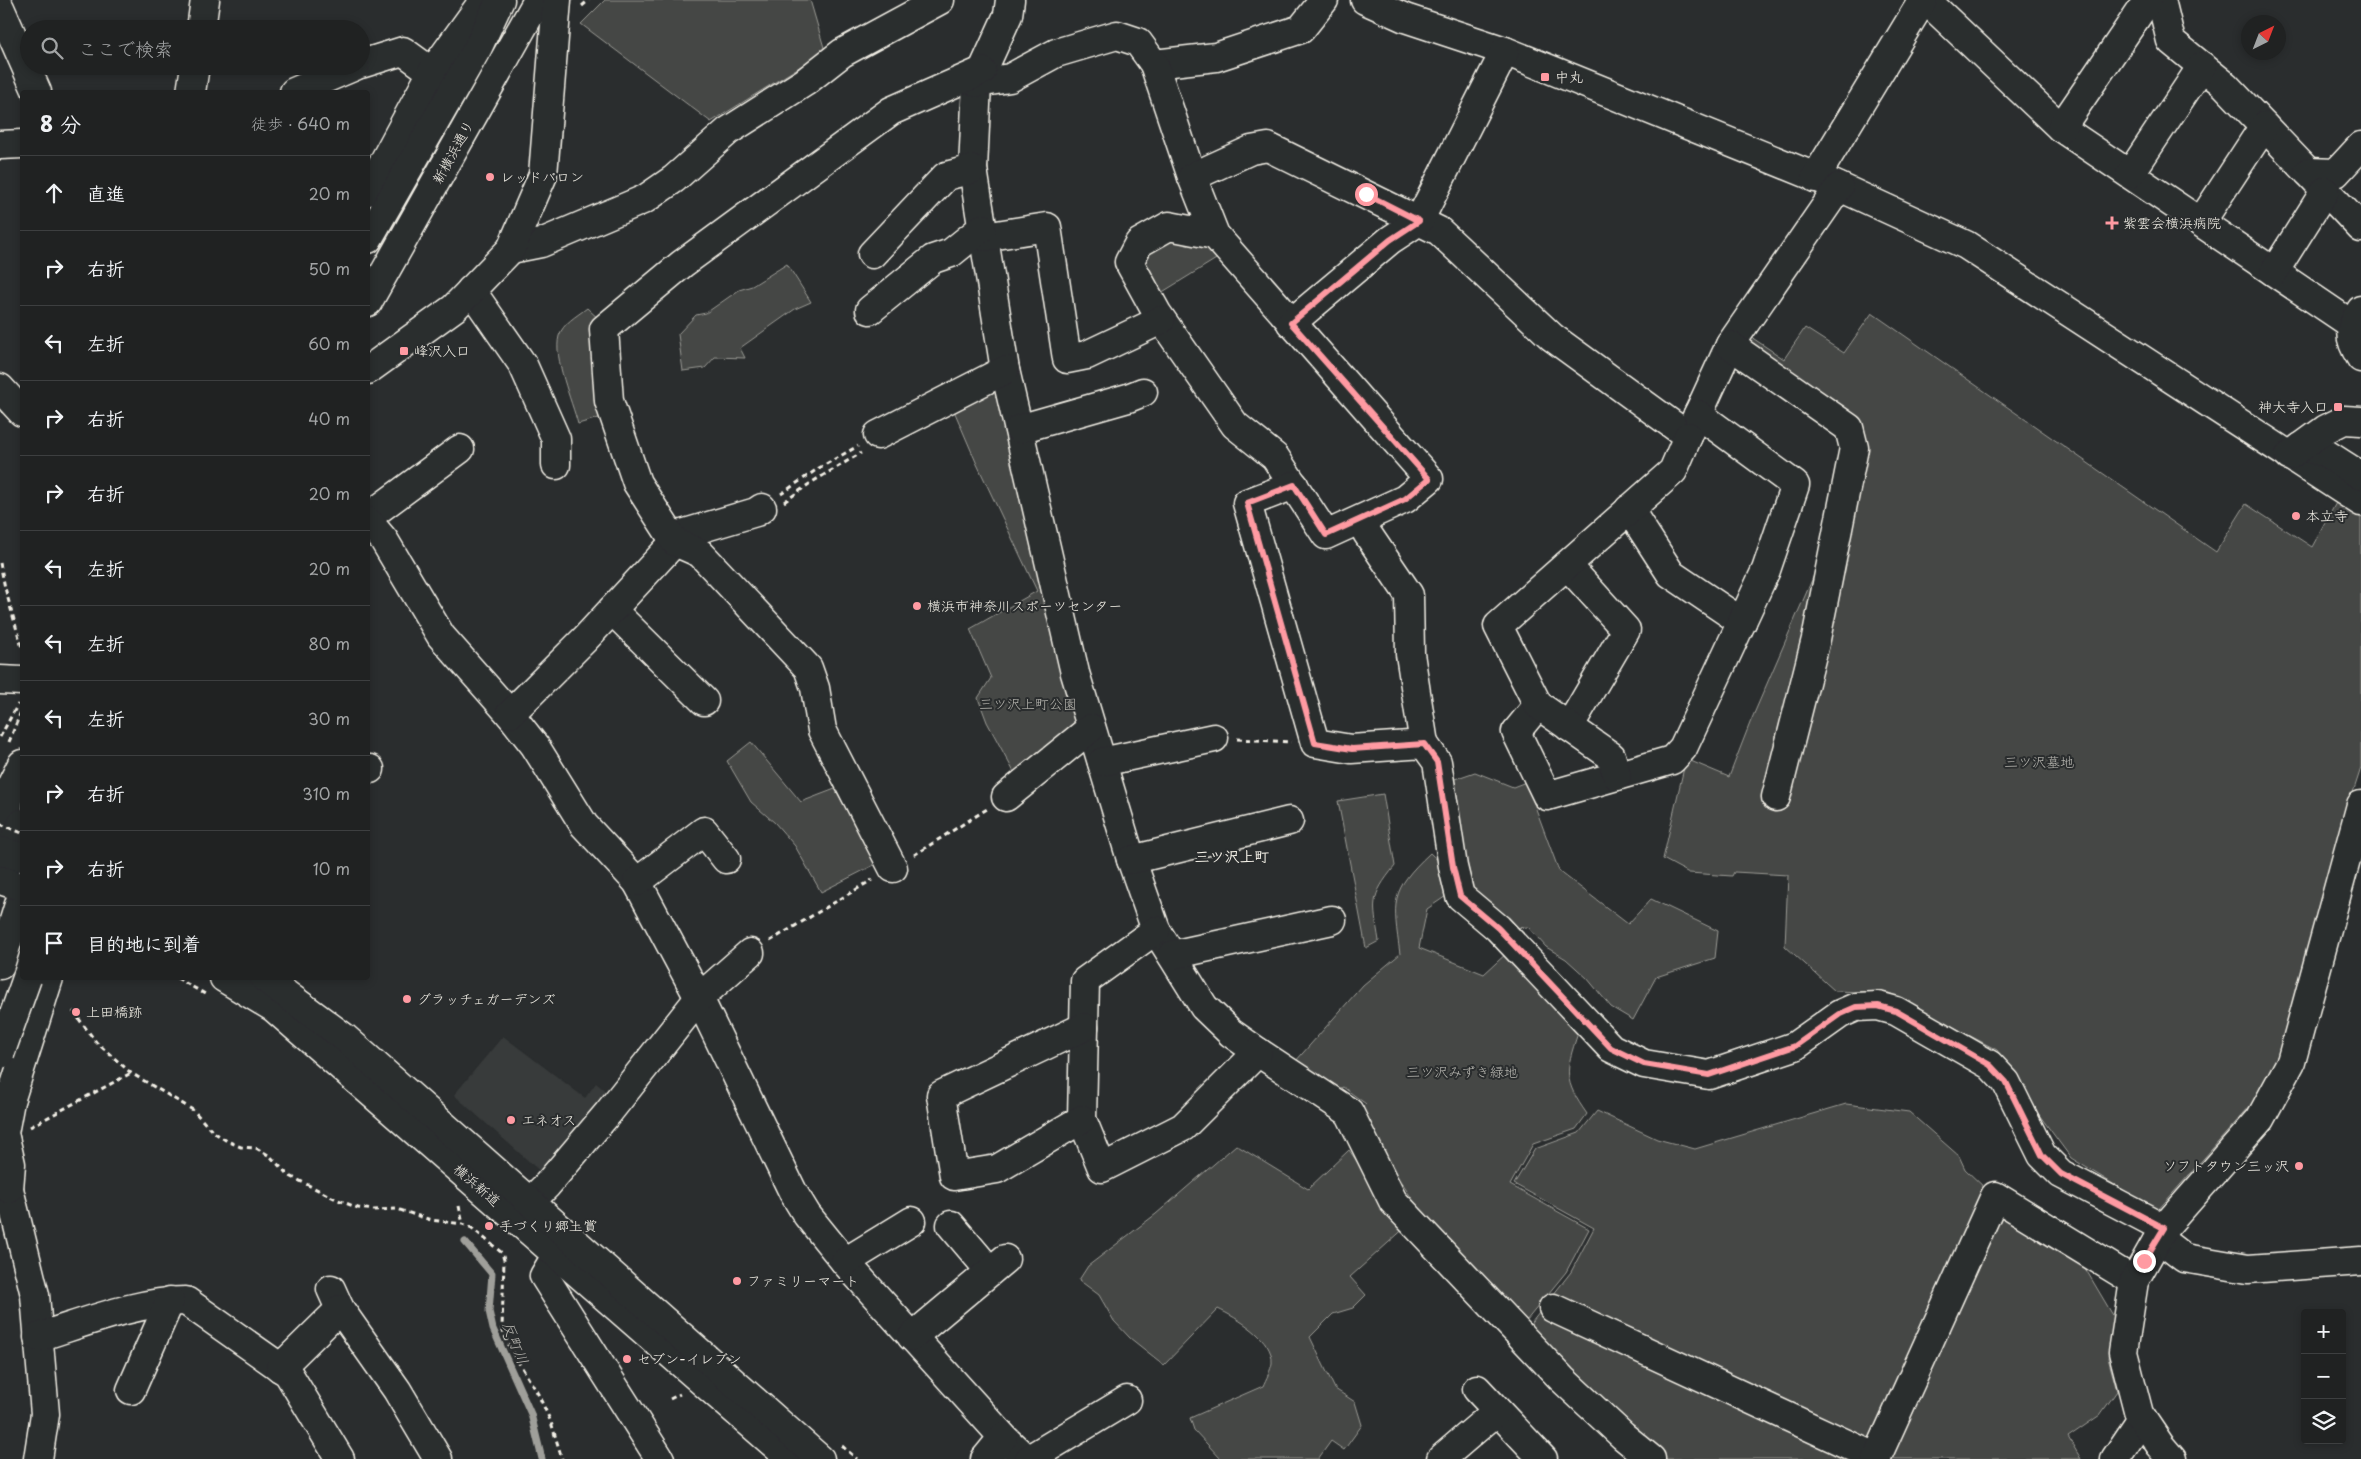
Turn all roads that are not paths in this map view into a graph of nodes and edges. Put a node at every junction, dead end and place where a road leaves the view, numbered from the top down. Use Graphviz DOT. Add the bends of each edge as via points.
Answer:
graph roads {
  1 [pos="205,0"];
  2 [pos="484,0"];
  3 [pos="500,0"];
  4 [pos="538,0"];
  5 [pos="557,0"];
  6 [pos="940,0"];
  7 [pos="1010,0"];
  8 [pos="1324,0"];
  9 [pos="1365,0"];
  10 [pos="1925,0"];
  11 [pos="2148,0"];
  12 [pos="2161,0"];
  13 [pos="0,8"];
  14 [pos="202,20"];
  15 [pos="1504,51"];
  16 [pos="20,53"];
  17 [pos="370,61"];
  18 [pos="1154,64"];
  19 [pos="2202,66"];
  20 [pos="432,72"];
  21 [pos="30,75"];
  22 [pos="194,75"];
  23 [pos="334,75"];
  24 [pos="980,77"];
  25 [pos="36,90"];
  26 [pos="191,90"];
  27 [pos="299,90"];
  28 [pos="2264,126"];
  29 [pos="2061,128"];
  30 [pos="20,144"];
  31 [pos="0,145"];
  32 [pos="2361,146"];
  33 [pos="973,169"];
  34 [pos="2130,174"];
  35 [pos="1192,177"];
  36 [pos="1827,182"];
  37 [pos="2316,182"];
  38 [pos="378,196"];
  39 [pos="1419,221"];
  40 [pos="2201,222"];
  41 [pos="2361,228"];
  42 [pos="370,230"];
  43 [pos="983,232"];
  44 [pos="1215,235"];
  45 [pos="511,248"];
  46 [pos="872,254"];
  47 [pos="2274,272"];
  48 [pos="471,290"];
  49 [pos="370,299"];
  50 [pos="870,310"];
  51 [pos="2356,317"];
  52 [pos="1161,320"];
  53 [pos="1291,323"];
  54 [pos="1730,345"];
  55 [pos="2361,358"];
  56 [pos="370,369"];
  57 [pos="1005,370"];
  58 [pos="1143,392"];
  59 [pos="2361,421"];
  60 [pos="1693,425"];
  61 [pos="1019,429"];
  62 [pos="871,442"];
  63 [pos="460,449"];
  64 [pos="2295,452"];
  65 [pos="556,464"];
  66 [pos="2361,476"];
  67 [pos="1294,485"];
  68 [pos="2361,502"];
  69 [pos="772,506"];
  70 [pos="1629,509"];
  71 [pos="370,517"];
  72 [pos="370,522"];
  73 [pos="1362,526"];
  74 [pos="675,542"];
  75 [pos="1567,565"];
  76 [pos="612,610"];
  77 [pos="1742,622"];
  78 [pos="0,680"];
  79 [pos="20,681"];
  80 [pos="704,701"];
  81 [pos="1538,705"];
  82 [pos="510,714"];
  83 [pos="1569,727"];
  84 [pos="1091,728"];
  85 [pos="1214,738"];
  86 [pos="1424,744"];
  87 [pos="1102,762"];
  88 [pos="20,768"];
  89 [pos="1617,776"];
  90 [pos="1006,797"];
  91 [pos="1776,797"];
  92 [pos="2361,805"];
  93 [pos="1290,821"];
  94 [pos="20,829"];
  95 [pos="14,848"];
  96 [pos="726,859"];
  97 [pos="1132,860"];
  98 [pos="893,868"];
  99 [pos="637,882"];
  100 [pos="10,887"];
  101 [pos="1332,920"];
  102 [pos="1156,930"];
  103 [pos="750,953"];
  104 [pos="1172,955"];
  105 [pos="0,964"];
  106 [pos="21,980"];
  107 [pos="26,980"];
  108 [pos="48,980"];
  109 [pos="227,980"];
  110 [pos="267,980"];
  111 [pos="699,998"];
  112 [pos="1084,1027"];
  113 [pos="1258,1052"];
  114 [pos="0,1054"];
  115 [pos="0,1062"];
  116 [pos="1082,1119"];
  117 [pos="4,1186"];
  118 [pos="531,1201"];
  119 [pos="912,1221"];
  120 [pos="951,1225"];
  121 [pos="2161,1233"];
  122 [pos="557,1254"];
  123 [pos="2361,1261"];
  124 [pos="845,1262"];
  125 [pos="2134,1281"];
  126 [pos="170,1301"];
  127 [pos="1553,1308"];
  128 [pos="38,1337"];
  129 [pos="912,1337"];
  130 [pos="280,1368"];
  131 [pos="1477,1389"];
  132 [pos="131,1390"];
  133 [pos="1127,1400"];
  134 [pos="1497,1411"];
  135 [pos="2142,1420"];
  136 [pos="1003,1437"];
  137 [pos="1876,1458"];
  138 [pos="38,1459"];
  139 [pos="340,1459"];
  140 [pos="438,1459"];
  141 [pos="660,1459"];
  142 [pos="791,1459"];
  143 [pos="820,1459"];
  144 [pos="984,1459"];
  145 [pos="1028,1459"];
  146 [pos="1441,1459"];
  147 [pos="1543,1459"];
  148 [pos="1651,1459"];
  149 [pos="2115,1459"];
  150 [pos="2172,1459"];
  1 -- 14 [label="main road"];
  2 -- 20 [label="main road"];
  3 -- 38 [label="main road" via="478,47"];
  4 -- 49 [label="main road, 新横浜通り"];
  5 -- 45 [label="main road" via="543,176"];
  6 -- 45 [label="main road" via="842,53 805,82 728,131 645,200 541,244"];
  7 -- 24 [label="main road" via="1008,15"];
  8 -- 18 [label="main road" via="1301,29 1216,57"];
  9 -- 15 [label="main road" via="1405,18"];
  10 -- 29 [label="main road"];
  10 -- 36 [label="main road"];
  11 -- 29 [label="main road"];
  12 -- 19 [label="main road" via="2171,41"];
  13 -- 16 [label="main road"];
  15 -- 36 [label="main road"];
  15 -- 39 [label="main road"];
  17 -- 20 [label="main road" via="403,51"];
  18 -- 24 [label="main road" via="1138,42 1117,35 1056,53 1010,78"];
  18 -- 35 [label="main road"];
  19 -- 28 [label="main road"];
  19 -- 34 [label="main road"];
  20 -- 38 [label="main road"];
  21 -- 25 [label="main road"];
  22 -- 26 [label="main road"];
  23 -- 27 [label="main road"];
  24 -- 33 [label="main road"];
  24 -- 74 [label="main road" via="891,112 682,264 604,329 609,401 637,482"];
  28 -- 37 [label="main road"];
  28 -- 40 [label="main road"];
  29 -- 34 [label="main road"];
  30 -- 31 [label="main road"];
  32 -- 37 [label="main road" via="2336,173"];
  33 -- 43 [label="main road"];
  33 -- 46 [label="main road" via="946,176"];
  34 -- 40 [label="main road"];
  35 -- 39 [label="main road" via="1251,150 1268,147"];
  35 -- 44 [label="main road"];
  36 -- 54 [label="main road"];
  36 -- 64 [label="main road" via="1966,246"];
  37 -- 41 [label="main road"];
  37 -- 47 [label="main road"];
  38 -- 42 [label="main road"];
  39 -- 53 [label="main road" via="1390,240"];
  39 -- 60 [label="main road" via="1439,231 1552,337"];
  40 -- 47 [label="main road"];
  43 -- 50 [label="main road" via="951,253 933,259"];
  43 -- 52 [label="main road" via="1047,226 1067,360 1087,355"];
  43 -- 57 [label="main road"];
  44 -- 52 [label="main road" via="1169,226 1139,243 1129,262"];
  44 -- 53 [label="main road"];
  45 -- 48 [label="main road"];
  47 -- 51 [label="main road"];
  48 -- 56 [label="main road" via="454,308"];
  48 -- 65 [label="main road" via="523,365 556,439"];
  51 -- 55 [label="main road" via="2352,340"];
  52 -- 67 [label="main road" via="1235,425 1275,457"];
  53 -- 73 [label="main road" via="1429,479 1405,499"];
  54 -- 60 [label="main road"];
  54 -- 91 [label="main road" via="1849,428 1854,448 1816,639"];
  57 -- 61 [label="main road"];
  57 -- 62 [label="main road"];
  58 -- 61 [label="main road"];
  59 -- 64 [label="main road" via="2344,420"];
  60 -- 70 [label="main road" via="1673,471"];
  60 -- 77 [label="main road" via="1795,485 1766,570"];
  61 -- 84 [label="main road"];
  63 -- 71 [label="main road"];
  64 -- 66 [label="main road" via="2325,453"];
  64 -- 68 [label="main road"];
  67 -- 73 [label="main road" via="1326,535"];
  67 -- 86 [label="main road" via="1247,503 1315,743 1352,749"];
  69 -- 74 [label="main road" via="682,534"];
  70 -- 75 [label="main road"];
  70 -- 77 [label="main road" via="1671,574"];
  72 -- 82 [label="main road" via="441,636"];
  73 -- 86 [label="main road" via="1409,595 1410,654"];
  74 -- 76 [label="main road"];
  74 -- 98 [label="main road" via="700,553 808,668 822,730"];
  75 -- 81 [label="main road" via="1498,626"];
  75 -- 83 [label="main road" via="1626,630"];
  76 -- 80 [label="main road"];
  76 -- 82 [label="main road"];
  77 -- 89 [label="main road" via="1683,748 1672,760"];
  78 -- 79 [label="main road"];
  81 -- 83 [label="main road"];
  81 -- 89 [label="main road" via="1516,732 1547,796"];
  82 -- 99 [label="main road" via="535,746 584,826"];
  83 -- 89 [label="main road" via="1611,756"];
  84 -- 87 [label="main road"];
  84 -- 90 [label="main road"];
  85 -- 87 [label="main road"];
  86 -- 121 [label="main road" via="1437,762 1460,896 1498,928 1611,1048 1644,1064 1709,1075 1795,1046 1840,1014 1856,1007 1878,1006 1896,1011 1990,1065 2006,1082 2042,1155 2061,1174"];
  87 -- 97 [label="main road"];
  88 -- 95 [label="main road" via="10,788 6,820"];
  92 -- 121 [label="main road" via="2290,1062 2260,1119"];
  93 -- 97 [label="main road"];
  94 -- 95 [label="main road"];
  95 -- 100 [label="main road"];
  96 -- 99 [label="main road" via="704,831"];
  97 -- 102 [label="main road"];
  99 -- 111 [label="main road"];
  100 -- 105 [label="main road"];
  101 -- 104 [label="main road"];
  102 -- 104 [label="main road"];
  102 -- 112 [label="main road" via="1085,981"];
  103 -- 111 [label="main road"];
  104 -- 113 [label="main road" via="1204,1007 1231,1033"];
  106 -- 115 [label="main road"];
  107 -- 114 [label="main road, bridge"];
  108 -- 117 [label="main road" via="10,1101 4,1133 11,1164"];
  109 -- 122 [label="main road, 横浜新道" via="274,1008"];
  110 -- 118 [label="main road, 横浜新道" via="345,1038"];
  111 -- 118 [label="main road" via="608,1114"];
  111 -- 124 [label="main road" via="793,1192"];
  112 -- 116 [label="main road"];
  112 -- 116 [label="main road" via="941,1095 954,1176 997,1169"];
  113 -- 116 [label="main road" via="1183,1127 1102,1168"];
  113 -- 148 [label="main road" via="1349,1112 1393,1201 1562,1379"];
  117 -- 128 [label="main road" via="35,1296"];
  118 -- 143 [label="main road, 横浜新道"];
  119 -- 124 [label="main road"];
  120 -- 129 [label="main road" via="997,1265"];
  121 -- 123 [label="main road" via="2184,1258 2248,1269"];
  121 -- 125 [label="main road"];
  122 -- 141 [label="main road" via="544,1276"];
  122 -- 142 [label="main road, 横浜新道"];
  124 -- 129 [label="main road"];
  125 -- 135 [label="main road" via="2123,1352"];
  125 -- 137 [label="main road" via="1995,1196"];
  126 -- 128 [label="main road"];
  126 -- 130 [label="main road" via="186,1301"];
  126 -- 132 [label="main road"];
  127 -- 137 [label="main road"];
  128 -- 138 [label="main road" via="45,1414"];
  129 -- 136 [label="main road"];
  130 -- 139 [label="main road" via="288,1374"];
  130 -- 140 [label="main road" via="335,1299 397,1390"];
  131 -- 134 [label="main road"];
  133 -- 145 [label="main road"];
  134 -- 146 [label="main road"];
  134 -- 147 [label="main road"];
  135 -- 149 [label="main road"];
  135 -- 150 [label="main road"];
  136 -- 144 [label="main road"];
  136 -- 145 [label="main road"];
}
